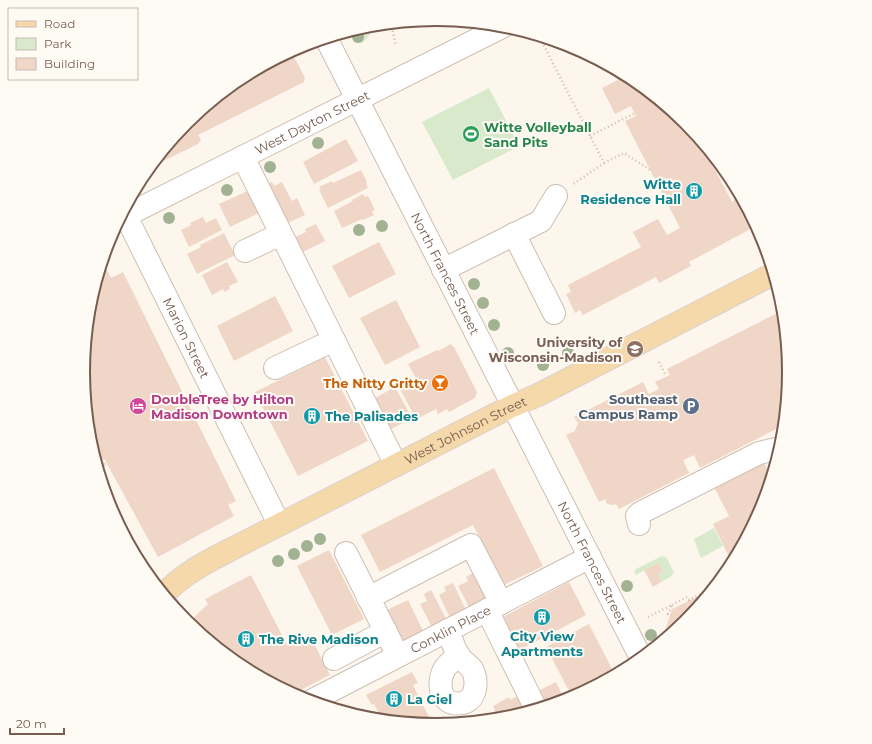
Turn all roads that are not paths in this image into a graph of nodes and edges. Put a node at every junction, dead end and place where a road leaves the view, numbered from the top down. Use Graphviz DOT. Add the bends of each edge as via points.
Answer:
graph roads {
  1 [pos="494,31"];
  2 [pos="328,43"];
  3 [pos="357,100"];
  4 [pos="243,157"];
  5 [pos="556,196"];
  6 [pos="128,214"];
  7 [pos="125,221"];
  8 [pos="281,234"];
  9 [pos="514,234"];
  10 [pos="245,252"];
  11 [pos="443,270"];
  12 [pos="769,277"];
  13 [pos="554,313"];
  14 [pos="334,340"];
  15 [pos="275,368"];
  16 [pos="512,406"];
  17 [pos="773,450"];
  18 [pos="396,465"];
  19 [pos="279,524"];
  20 [pos="639,524"];
  21 [pos="346,554"];
  22 [pos="590,557"];
  23 [pos="168,590"];
  24 [pos="368,598"];
  25 [pos="494,607"];
  26 [pos="448,630"];
  27 [pos="386,631"];
  28 [pos="638,653"];
  29 [pos="398,656"];
  30 [pos="459,656"];
  31 [pos="334,659"];
  32 [pos="318,697"];
  33 [pos="534,704"];
  1 -- 3 [label="street, West Dayton Street"];
  2 -- 3 [label="street, North Frances Street"];
  3 -- 4 [label="street, West Dayton Street"];
  3 -- 11 [label="street, North Frances Street"];
  4 -- 6 [label="street, West Dayton Street"];
  4 -- 8 [label="street"];
  5 -- 9 [label="street" via="541,220"];
  7 -- 19 [label="street, Marion Street"];
  8 -- 10 [label="street"];
  8 -- 14 [label="street"];
  9 -- 11 [label="street"];
  9 -- 13 [label="street"];
  11 -- 16 [label="street, North Frances Street"];
  12 -- 16 [label="main road, West Johnson Street"];
  14 -- 15 [label="street"];
  14 -- 18 [label="street"];
  16 -- 18 [label="main road, West Johnson Street"];
  16 -- 22 [label="street, North Frances Street"];
  17 -- 20 [label="street" via="759,453 640,513 637,516"];
  18 -- 19 [label="main road, West Johnson Street"];
  19 -- 23 [label="main road, West Johnson Street" via="193,569"];
  21 -- 24 [label="street"];
  22 -- 25 [label="street, Conklin Place"];
  22 -- 28 [label="street, North Frances Street"];
  24 -- 25 [label="street" via="471,545"];
  24 -- 27 [label="street"];
  25 -- 26 [label="street, Conklin Place"];
  25 -- 33 [label="street"];
  26 -- 29 [label="street, Conklin Place"];
  26 -- 30 [label="street"];
  27 -- 29 [label="street"];
  27 -- 31 [label="street"];
  29 -- 32 [label="street, Conklin Place"];
}
